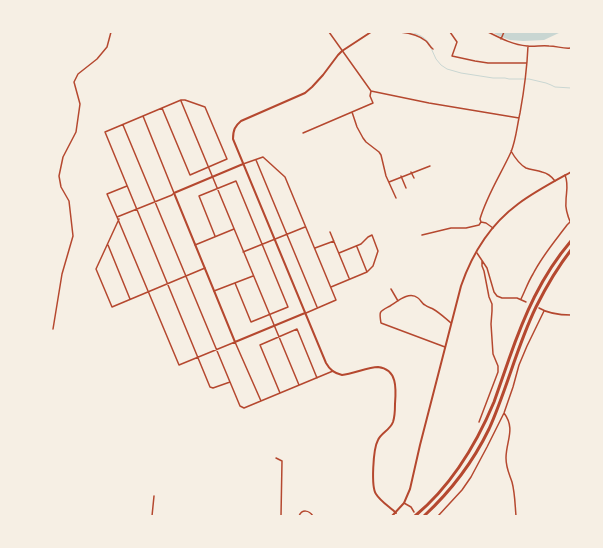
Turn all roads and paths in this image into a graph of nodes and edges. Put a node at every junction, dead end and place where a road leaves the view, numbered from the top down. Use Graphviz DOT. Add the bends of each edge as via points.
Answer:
graph roads {
  1 [pos="111,32"];
  2 [pos="329,32"];
  3 [pos="371,32"];
  4 [pos="400,32"];
  5 [pos="450,32"];
  6 [pos="488,32"];
  7 [pos="504,32"];
  8 [pos="502,38"];
  9 [pos="528,46"];
  10 [pos="571,48"];
  11 [pos="433,49"];
  12 [pos="342,51"];
  13 [pos="527,63"];
  14 [pos="371,91"];
  15 [pos="181,100"];
  16 [pos="162,108"];
  17 [pos="352,112"];
  18 [pos="142,116"];
  19 [pos="519,118"];
  20 [pos="123,124"];
  21 [pos="303,133"];
  22 [pos="511,152"];
  23 [pos="256,160"];
  24 [pos="243,164"];
  25 [pos="430,166"];
  26 [pos="208,167"];
  27 [pos="424,169"];
  28 [pos="411,172"];
  29 [pos="425,172"];
  30 [pos="571,172"];
  31 [pos="401,176"];
  32 [pos="565,176"];
  33 [pos="212,177"];
  34 [pos="414,178"];
  35 [pos="555,181"];
  36 [pos="389,182"];
  37 [pos="127,186"];
  38 [pos="406,188"];
  39 [pos="217,189"];
  40 [pos="174,193"];
  41 [pos="396,198"];
  42 [pos="155,202"];
  43 [pos="137,209"];
  44 [pos="118,218"];
  45 [pos="481,222"];
  46 [pos="571,222"];
  47 [pos="306,227"];
  48 [pos="492,228"];
  49 [pos="234,229"];
  50 [pos="330,232"];
  51 [pos="287,234"];
  52 [pos="422,235"];
  53 [pos="215,236"];
  54 [pos="274,239"];
  55 [pos="334,241"];
  56 [pos="571,241"];
  57 [pos="107,244"];
  58 [pos="262,244"];
  59 [pos="195,245"];
  60 [pos="356,247"];
  61 [pos="315,248"];
  62 [pos="571,250"];
  63 [pos="243,252"];
  64 [pos="476,252"];
  65 [pos="339,254"];
  66 [pos="482,261"];
  67 [pos="204,268"];
  68 [pos="367,272"];
  69 [pos="186,276"];
  70 [pos="253,276"];
  71 [pos="349,278"];
  72 [pos="235,283"];
  73 [pos="167,284"];
  74 [pos="331,287"];
  75 [pos="391,289"];
  76 [pos="149,291"];
  77 [pos="214,291"];
  78 [pos="130,299"];
  79 [pos="520,300"];
  80 [pos="398,301"];
  81 [pos="526,302"];
  82 [pos="318,308"];
  83 [pos="539,308"];
  84 [pos="544,311"];
  85 [pos="305,313"];
  86 [pos="269,315"];
  87 [pos="571,315"];
  88 [pos="450,324"];
  89 [pos="274,326"];
  90 [pos="53,329"];
  91 [pos="278,337"];
  92 [pos="235,342"];
  93 [pos="445,347"];
  94 [pos="216,350"];
  95 [pos="198,357"];
  96 [pos="333,371"];
  97 [pos="317,378"];
  98 [pos="230,382"];
  99 [pos="299,385"];
  100 [pos="280,393"];
  101 [pos="261,401"];
  102 [pos="504,413"];
  103 [pos="479,422"];
  104 [pos="276,458"];
  105 [pos="154,496"];
  106 [pos="404,503"];
  107 [pos="414,512"];
  108 [pos="396,513"];
  109 [pos="152,516"];
  110 [pos="281,516"];
  111 [pos="299,516"];
  112 [pos="313,516"];
  113 [pos="392,516"];
  114 [pos="415,516"];
  115 [pos="424,516"];
  116 [pos="438,516"];
  117 [pos="516,516"];
  1 -- 90 [label="street" via="106,48 78,74 74,82 80,104 76,132 63,157 59,176 61,187 69,201 73,236 62,274"];
  2 -- 12 [label="street"];
  3 -- 12 [label="street"];
  4 -- 11 [label="street" via="415,35"];
  5 -- 13 [label="street" via="457,42 452,56 475,61"];
  6 -- 8 [label="street"];
  7 -- 8 [label="street"];
  8 -- 9 [label="street"];
  9 -- 10 [label="street"];
  9 -- 13 [label="street"];
  12 -- 14 [label="street"];
  12 -- 24 [label="street" via="305,93 236,125 233,138"];
  13 -- 19 [label="street"];
  14 -- 17 [label="street" via="373,103"];
  14 -- 19 [label="street"];
  15 -- 16 [label="street"];
  15 -- 26 [label="street"];
  15 -- 26 [label="street" via="204,107 227,159"];
  16 -- 18 [label="street"];
  16 -- 26 [label="street" via="190,175"];
  17 -- 21 [label="street"];
  17 -- 36 [label="street" via="363,138 381,155"];
  18 -- 20 [label="street"];
  18 -- 40 [label="street"];
  19 -- 22 [label="street"];
  20 -- 37 [label="street" via="105,132"];
  20 -- 42 [label="street"];
  22 -- 35 [label="street" via="519,163 528,169 543,172"];
  22 -- 45 [label="street" via="494,185"];
  23 -- 24 [label="street"];
  23 -- 47 [label="street" via="263,157 285,178"];
  23 -- 51 [label="street"];
  24 -- 33 [label="street"];
  24 -- 54 [label="street"];
  25 -- 27 [label="street"];
  26 -- 33 [label="street"];
  27 -- 28 [label="street"];
  27 -- 29 [label="street"];
  28 -- 31 [label="street"];
  28 -- 34 [label="street"];
  30 -- 32 [label="street"];
  31 -- 36 [label="street"];
  31 -- 38 [label="street"];
  32 -- 35 [label="street"];
  32 -- 46 [label="street" via="568,184 565,202"];
  33 -- 39 [label="street"];
  33 -- 40 [label="street"];
  35 -- 48 [label="street" via="516,205"];
  36 -- 41 [label="street"];
  37 -- 43 [label="street"];
  37 -- 44 [label="street" via="107,194"];
  39 -- 49 [label="street"];
  39 -- 53 [label="street" via="199,196"];
  39 -- 58 [label="street" via="236,181"];
  40 -- 42 [label="street"];
  40 -- 59 [label="street"];
  42 -- 43 [label="street"];
  42 -- 69 [label="street"];
  43 -- 44 [label="street"];
  43 -- 73 [label="street"];
  44 -- 57 [label="street"];
  44 -- 76 [label="street"];
  45 -- 48 [label="street"];
  45 -- 52 [label="street" via="479,225"];
  46 -- 79 [label="street" via="537,266"];
  47 -- 51 [label="street"];
  47 -- 61 [label="street"];
  48 -- 64 [label="street"];
  49 -- 53 [label="street"];
  49 -- 63 [label="street"];
  50 -- 55 [label="street"];
  51 -- 54 [label="street"];
  51 -- 82 [label="street"];
  53 -- 59 [label="street"];
  54 -- 58 [label="street"];
  54 -- 85 [label="street"];
  55 -- 61 [label="street"];
  55 -- 65 [label="street"];
  56 -- 114 [label="highway" via="539,286 520,328 483,427 448,482"];
  57 -- 78 [label="street"];
  57 -- 78 [label="street" via="96,269 112,307"];
  58 -- 63 [label="street"];
  58 -- 86 [label="street" via="288,307"];
  59 -- 67 [label="street"];
  60 -- 65 [label="street"];
  60 -- 68 [label="street"];
  60 -- 68 [label="street" via="372,235 378,251 373,266"];
  61 -- 74 [label="street"];
  62 -- 115 [label="highway" via="553,275 535,308 500,403 476,453 453,486"];
  63 -- 70 [label="street"];
  64 -- 66 [label="street"];
  64 -- 88 [label="street" via="462,281"];
  65 -- 71 [label="street"];
  66 -- 79 [label="street" via="497,296"];
  66 -- 103 [label="street" via="492,304 493,354 498,372"];
  67 -- 69 [label="street"];
  67 -- 77 [label="street"];
  68 -- 71 [label="street"];
  69 -- 73 [label="street"];
  69 -- 94 [label="street"];
  70 -- 72 [label="street"];
  70 -- 86 [label="street"];
  71 -- 74 [label="street"];
  72 -- 77 [label="street"];
  72 -- 86 [label="street" via="250,322"];
  73 -- 76 [label="street"];
  73 -- 95 [label="street"];
  74 -- 82 [label="street" via="336,300"];
  75 -- 80 [label="street"];
  76 -- 78 [label="street"];
  76 -- 95 [label="street" via="179,365"];
  77 -- 92 [label="street"];
  79 -- 81 [label="street"];
  80 -- 88 [label="street" via="407,296 417,297"];
  80 -- 93 [label="street" via="381,311 381,323"];
  82 -- 85 [label="street"];
  83 -- 84 [label="street"];
  84 -- 87 [label="street" via="556,315"];
  84 -- 102 [label="street" via="519,365"];
  85 -- 89 [label="street"];
  85 -- 96 [label="street" via="326,363"];
  86 -- 89 [label="street"];
  88 -- 93 [label="street"];
  89 -- 91 [label="street"];
  89 -- 92 [label="street"];
  91 -- 97 [label="street" via="297,329"];
  91 -- 99 [label="street"];
  91 -- 100 [label="street" via="260,345"];
  92 -- 94 [label="street"];
  92 -- 101 [label="street"];
  93 -- 106 [label="street" via="410,489"];
  94 -- 95 [label="street"];
  94 -- 98 [label="street"];
  95 -- 98 [label="street" via="210,387"];
  96 -- 97 [label="street"];
  96 -- 108 [label="street" via="337,374 347,374 378,367 389,372 394,379 394,420 376,443 373,484 376,495"];
  97 -- 99 [label="street"];
  98 -- 101 [label="street" via="240,406 244,408"];
  99 -- 100 [label="street"];
  100 -- 101 [label="street"];
  102 -- 116 [label="street" via="471,476"];
  102 -- 117 [label="street" via="510,429 506,458"];
  104 -- 110 [label="street" via="282,461"];
  105 -- 109 [label="street"];
  106 -- 107 [label="street"];
  106 -- 108 [label="street"];
  108 -- 113 [label="street"];
  111 -- 112 [label="street" via="303,511 307,511"];
}
